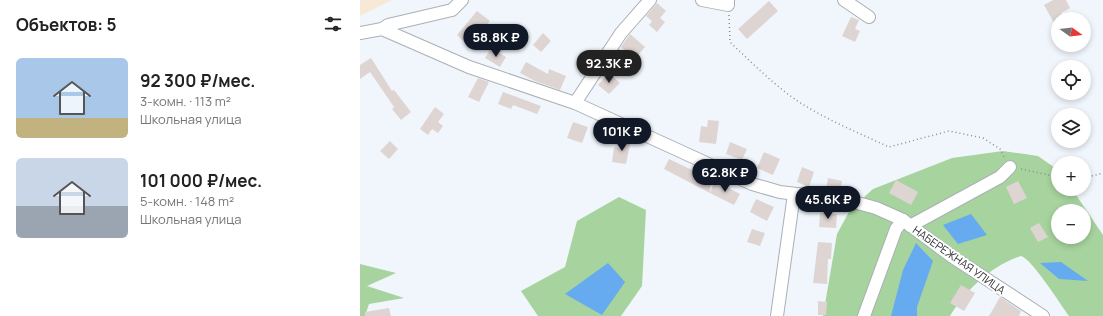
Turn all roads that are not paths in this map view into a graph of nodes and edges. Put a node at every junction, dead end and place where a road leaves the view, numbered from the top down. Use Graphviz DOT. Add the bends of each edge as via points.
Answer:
graph roads {
  1 [pos="462,0"];
  2 [pos="650,0"];
  3 [pos="702,0"];
  4 [pos="844,0"];
  5 [pos="728,2"];
  6 [pos="869,17"];
  7 [pos="382,29"];
  8 [pos="360,33"];
  9 [pos="575,103"];
  10 [pos="1010,167"];
  11 [pos="794,194"];
  12 [pos="907,223"];
  13 [pos="777,316"];
  14 [pos="864,316"];
  15 [pos="1043,316"];
  1 -- 7 [label="street" via="452,10 388,25"];
  2 -- 9 [label="street" via="621,33"];
  3 -- 5 [label="street"];
  4 -- 6 [label="street"];
  7 -- 8 [label="street"];
  7 -- 9 [label="street" via="469,67"];
  9 -- 11 [label="street" via="752,184"];
  10 -- 12 [label="street" via="1000,177"];
  11 -- 12 [label="street" via="847,200 876,208"];
  11 -- 13 [label="street"];
  12 -- 14 [label="street, НАБЕРЕЖНАЯ УЛИЦА" via="896,228"];
  12 -- 15 [label="street, НАБЕРЕЖНАЯ УЛИЦА" via="951,256"];
}
